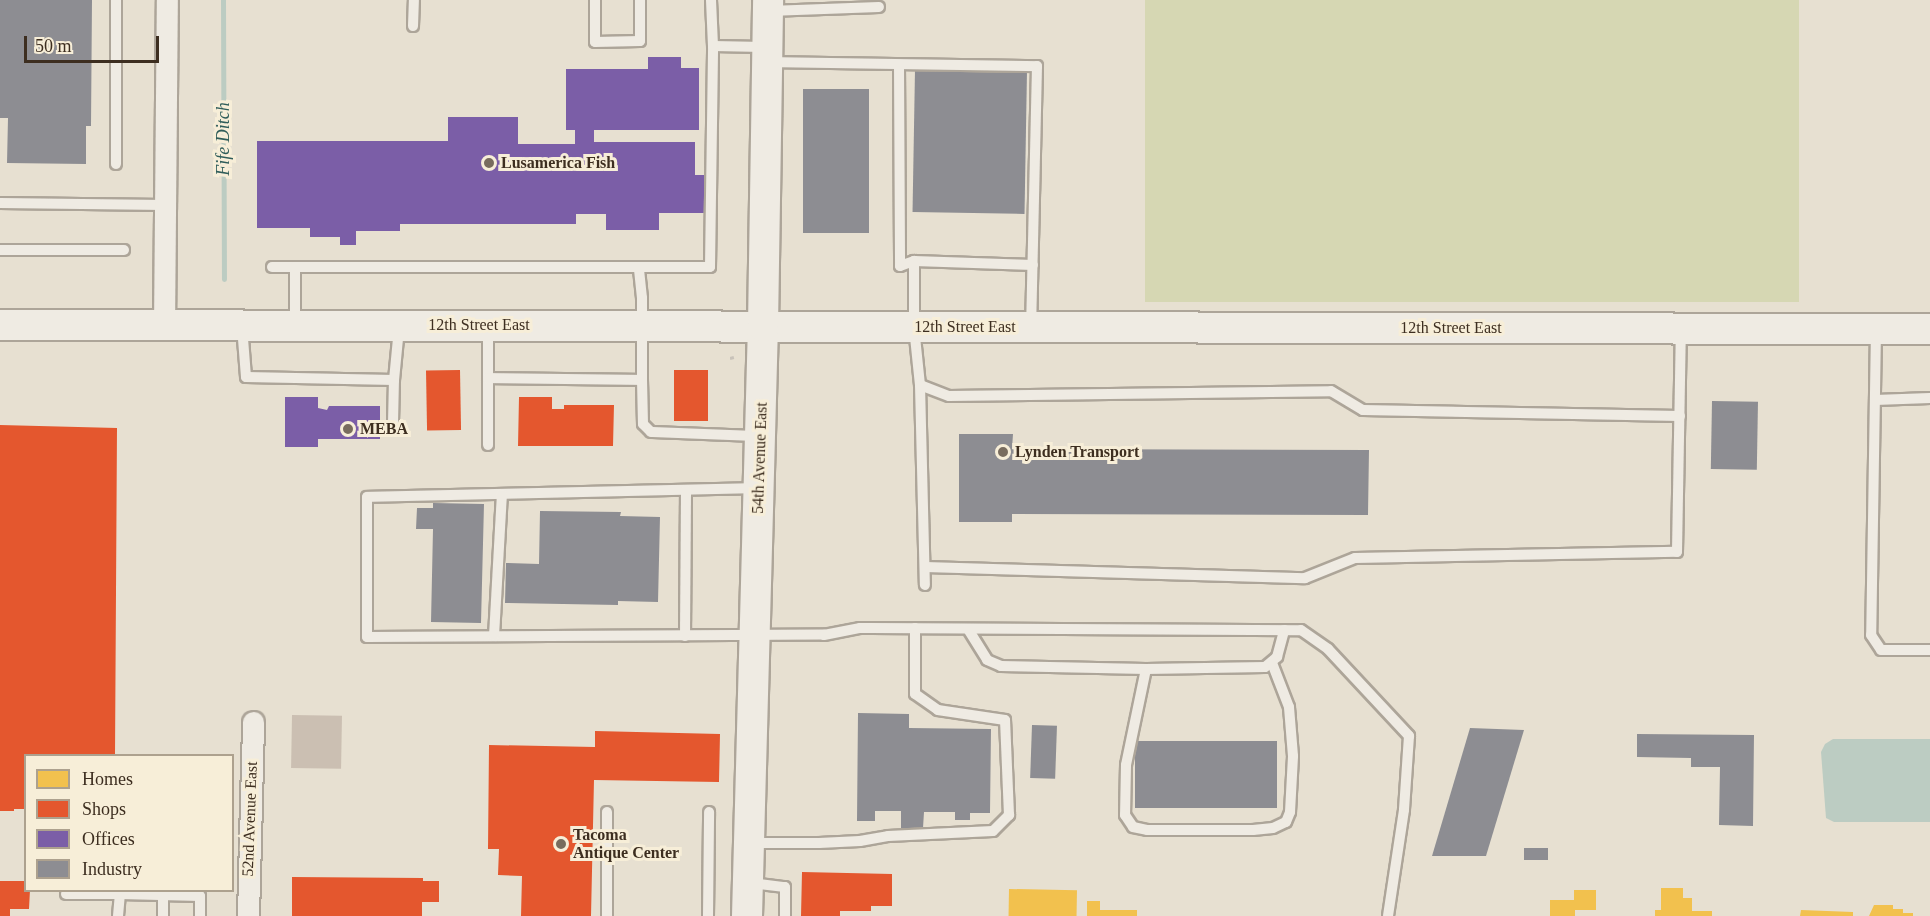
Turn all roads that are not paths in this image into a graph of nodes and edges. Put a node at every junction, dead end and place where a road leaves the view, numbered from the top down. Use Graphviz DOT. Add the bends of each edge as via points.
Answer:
graph roads {
  1 [pos="116,0"];
  2 [pos="167,0"];
  3 [pos="414,0"];
  4 [pos="595,0"];
  5 [pos="640,0"];
  6 [pos="711,0"];
  7 [pos="767,5"];
  8 [pos="879,7"];
  9 [pos="413,26"];
  10 [pos="713,46"];
  11 [pos="767,54"];
  12 [pos="899,65"];
  13 [pos="116,164"];
  14 [pos="0,203"];
  15 [pos="164,205"];
  16 [pos="0,250"];
  17 [pos="124,250"];
  18 [pos="914,261"];
  19 [pos="1033,265"];
  20 [pos="272,267"];
  21 [pos="295,267"];
  22 [pos="639,267"];
  23 [pos="0,325"];
  24 [pos="295,325"];
  25 [pos="400,325"];
  26 [pos="488,325"];
  27 [pos="642,325"];
  28 [pos="242,326"];
  29 [pos="763,326"];
  30 [pos="164,327"];
  31 [pos="914,327"];
  32 [pos="1031,327"];
  33 [pos="1681,329"];
  34 [pos="1876,329"];
  35 [pos="1930,329"];
  36 [pos="488,378"];
  37 [pos="394,380"];
  38 [pos="642,380"];
  39 [pos="920,385"];
  40 [pos="1930,398"];
  41 [pos="1875,400"];
  42 [pos="1680,416"];
  43 [pos="393,423"];
  44 [pos="760,436"];
  45 [pos="488,445"];
  46 [pos="759,488"];
  47 [pos="686,490"];
  48 [pos="502,494"];
  49 [pos="925,567"];
  50 [pos="925,585"];
  51 [pos="915,628"];
  52 [pos="968,628"];
  53 [pos="1284,630"];
  54 [pos="494,636"];
  55 [pos="685,636"];
  56 [pos="755,636"];
  57 [pos="1930,650"];
  58 [pos="1272,663"];
  59 [pos="1146,669"];
  60 [pos="254,722"];
  61 [pos="608,812"];
  62 [pos="709,812"];
  63 [pos="749,843"];
  64 [pos="748,882"];
  65 [pos="66,894"];
  66 [pos="120,894"];
  67 [pos="164,895"];
  68 [pos="118,916"];
  69 [pos="163,916"];
  70 [pos="200,916"];
  71 [pos="248,916"];
  72 [pos="607,916"];
  73 [pos="708,916"];
  74 [pos="747,916"];
  75 [pos="785,916"];
  76 [pos="1388,916"];
  1 -- 13 [label="lane"];
  2 -- 15 [label="street"];
  3 -- 9 [label="lane"];
  4 -- 5 [label="lane" via="595,42 640,41"];
  6 -- 10 [label="lane"];
  7 -- 8 [label="lane"];
  7 -- 11 [label="street, 54th Avenue East"];
  10 -- 11 [label="lane"];
  10 -- 22 [label="lane" via="710,267"];
  11 -- 12 [label="lane"];
  11 -- 29 [label="street, 54th Avenue East"];
  12 -- 18 [label="lane" via="900,266"];
  12 -- 19 [label="lane" via="1037,66"];
  14 -- 15 [label="lane"];
  15 -- 30 [label="street"];
  16 -- 17 [label="lane"];
  18 -- 19 [label="lane"];
  18 -- 31 [label="lane"];
  19 -- 32 [label="lane"];
  20 -- 21 [label="lane"];
  21 -- 22 [label="lane"];
  21 -- 24 [label="lane"];
  22 -- 27 [label="lane"];
  23 -- 30 [label="street, 12th Street East"];
  24 -- 25 [label="street, 12th Street East"];
  24 -- 28 [label="street, 12th Street East"];
  25 -- 26 [label="street, 12th Street East"];
  25 -- 37 [label="lane"];
  26 -- 27 [label="street, 12th Street East"];
  26 -- 36 [label="lane"];
  27 -- 29 [label="street, 12th Street East"];
  27 -- 38 [label="lane"];
  28 -- 30 [label="street, 12th Street East"];
  28 -- 37 [label="lane" via="246,377"];
  29 -- 31 [label="street, 12th Street East"];
  29 -- 44 [label="street, 54th Avenue East"];
  31 -- 32 [label="street, 12th Street East"];
  31 -- 39 [label="lane"];
  32 -- 33 [label="street, 12th Street East"];
  33 -- 34 [label="street, 12th Street East"];
  33 -- 42 [label="lane"];
  34 -- 35 [label="street, 12th Street East"];
  34 -- 41 [label="lane"];
  36 -- 38 [label="lane"];
  36 -- 45 [label="lane"];
  37 -- 43 [label="lane"];
  38 -- 44 [label="lane" via="643,424 651,432"];
  39 -- 42 [label="lane" via="949,396 1331,391 1363,410"];
  39 -- 49 [label="lane"];
  40 -- 41 [label="lane"];
  41 -- 57 [label="lane" via="1871,635 1881,650"];
  42 -- 49 [label="lane" via="1677,552 1355,558 1305,578"];
  44 -- 46 [label="street, 54th Avenue East"];
  46 -- 47 [label="lane"];
  46 -- 56 [label="street, 54th Avenue East"];
  47 -- 48 [label="lane"];
  47 -- 55 [label="lane"];
  48 -- 54 [label="lane"];
  48 -- 54 [label="lane" via="367,497 367,637"];
  49 -- 50 [label="lane"];
  51 -- 52 [label="lane"];
  51 -- 56 [label="lane"];
  51 -- 63 [label="lane" via="915,694 938,710 1005,720 1010,815 993,831"];
  52 -- 53 [label="lane"];
  52 -- 59 [label="lane" via="987,660 1001,666"];
  53 -- 58 [label="lane"];
  53 -- 76 [label="lane" via="1301,630 1328,649 1409,736 1404,810"];
  54 -- 55 [label="lane"];
  55 -- 56 [label="lane"];
  56 -- 63 [label="street, 54th Avenue East"];
  58 -- 59 [label="lane" via="1241,669"];
  58 -- 59 [label="lane" via="1289,707 1293,756 1290,812 1286,822 1253,830 1133,827 1125,814 1126,765"];
  60 -- 71 [label="street, 52nd Avenue East"];
  61 -- 72 [label="lane"];
  62 -- 73 [label="lane"];
  63 -- 64 [label="street, 54th Avenue East"];
  64 -- 74 [label="street, 54th Avenue East"];
  64 -- 75 [label="lane" via="785,887"];
  65 -- 66 [label="lane"];
  66 -- 67 [label="lane"];
  66 -- 68 [label="lane"];
  67 -- 69 [label="lane"];
  67 -- 70 [label="lane" via="200,896"];
}
